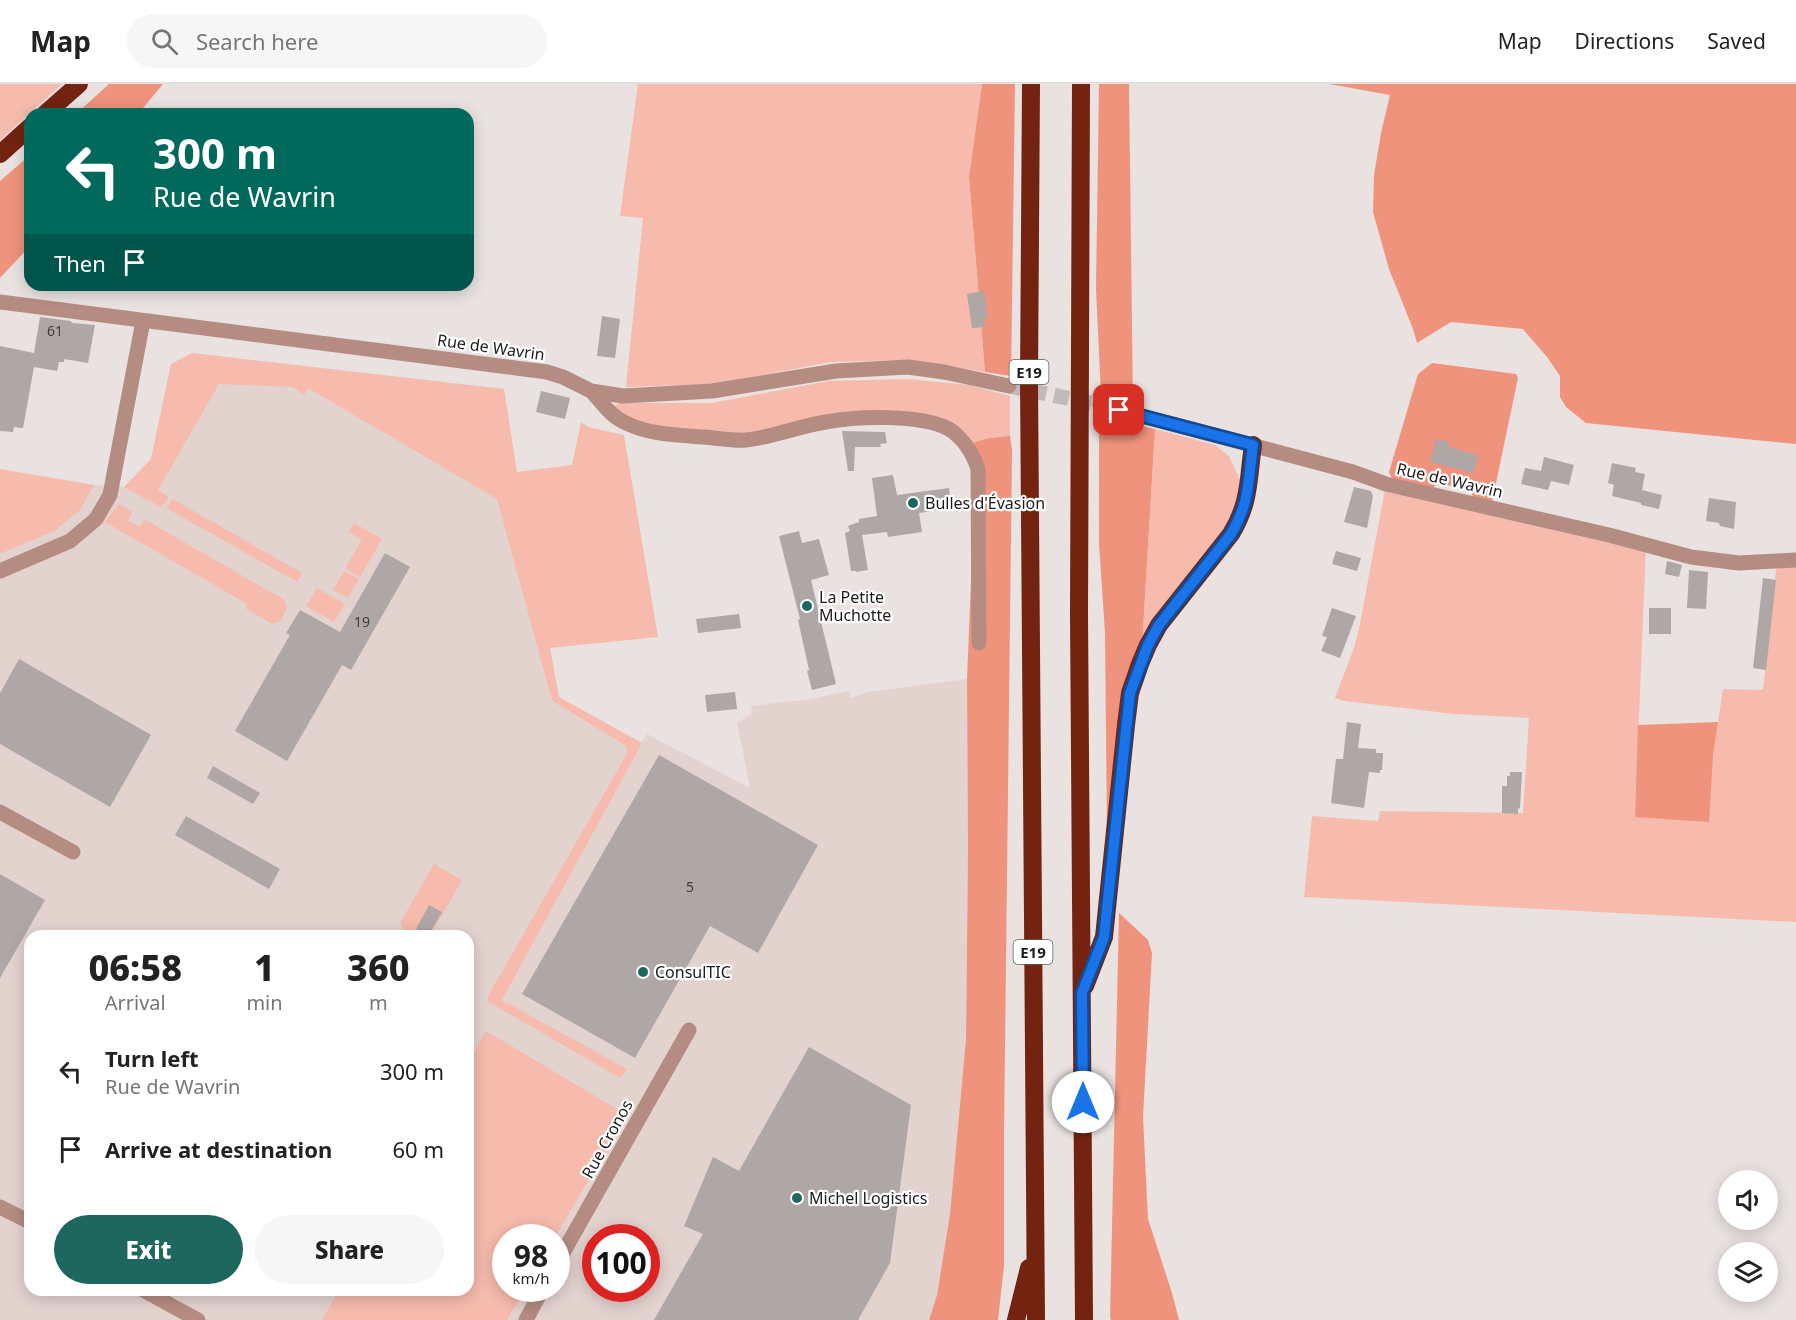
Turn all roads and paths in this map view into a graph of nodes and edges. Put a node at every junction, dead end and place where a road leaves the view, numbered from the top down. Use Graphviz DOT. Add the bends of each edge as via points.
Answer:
graph roads {
  1 [pos="79,84"];
  2 [pos="1031,84"];
  3 [pos="1081,84"];
  4 [pos="52,108"];
  5 [pos="24,132"];
  6 [pos="0,154"];
  7 [pos="0,302"];
  8 [pos="143,321"];
  9 [pos="1009,386"];
  10 [pos="591,391"];
  11 [pos="1101,405"];
  12 [pos="1253,445"];
  13 [pos="1796,560"];
  14 [pos="0,571"];
  15 [pos="979,643"];
  16 [pos="0,812"];
  17 [pos="73,852"];
  18 [pos="1082,993"];
  19 [pos="689,1030"];
  20 [pos="0,1207"];
  21 [pos="24,1219"];
  22 [pos="570,1240"];
  23 [pos="1035,1243"];
  24 [pos="155,1296"];
  25 [pos="536,1302"];
  26 [pos="1085,1318"];
  27 [pos="198,1320"];
  28 [pos="526,1320"];
  29 [pos="1016,1320"];
  30 [pos="1036,1320"];
  1 -- 4 [label="highway"];
  2 -- 23 [label="highway, E19" via="1029,392"];
  3 -- 18 [label="highway"];
  5 -- 6 [label="highway"];
  7 -- 8 [label="street, Rue de Wavrin"];
  8 -- 10 [label="street, Rue de Wavrin" via="547,372"];
  8 -- 14 [label="street" via="110,495 96,519 70,541"];
  9 -- 10 [label="street, Rue de Wavrin" via="908,367 836,370 712,391 623,396"];
  10 -- 15 [label="street" via="623,422 666,434 744,440 827,422 878,418 916,420 948,429 968,448 978,469"];
  11 -- 12 [label="street, Rue de Wavrin"];
  12 -- 13 [label="street, Rue de Wavrin" via="1386,484 1691,557 1739,563"];
  12 -- 18 [label="highway" via="1246,499 1239,520 1159,625 1130,693 1104,937"];
  16 -- 17 [label="street"];
  18 -- 26 [label="highway"];
  19 -- 22 [label="street, Rue Cronos"];
  20 -- 21 [label="street"];
  23 -- 29 [label="highway"];
  23 -- 30 [label="highway, E19"];
  24 -- 27 [label="street"];
  25 -- 28 [label="street"];
}
